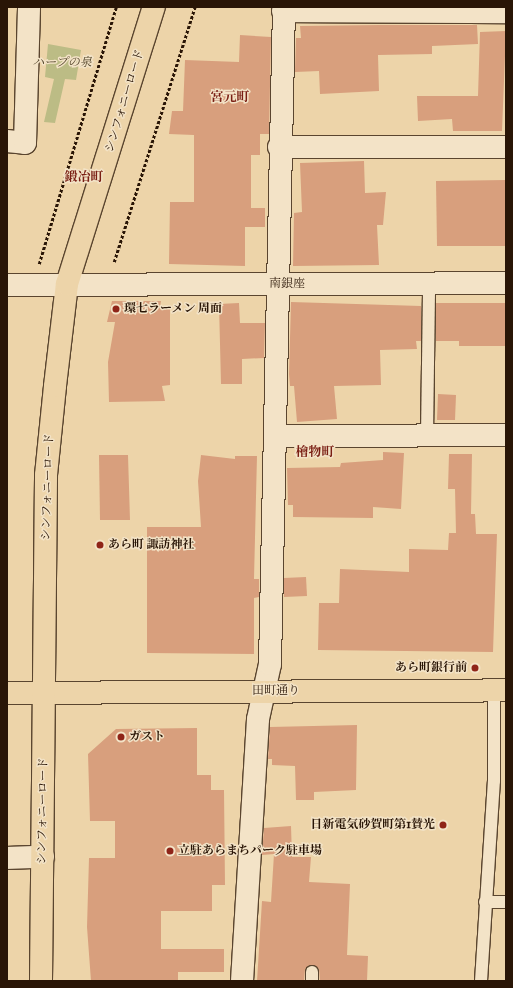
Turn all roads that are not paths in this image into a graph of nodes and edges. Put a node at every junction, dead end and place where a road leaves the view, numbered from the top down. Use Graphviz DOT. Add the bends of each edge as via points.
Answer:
graph roads {
  1 [pos="28,7"];
  2 [pos="154,7"];
  3 [pos="283,9"];
  4 [pos="506,12"];
  5 [pos="7,141"];
  6 [pos="279,147"];
  7 [pos="506,148"];
  8 [pos="506,283"];
  9 [pos="67,284"];
  10 [pos="275,284"];
  11 [pos="7,285"];
  12 [pos="429,286"];
  13 [pos="427,435"];
  14 [pos="506,435"];
  15 [pos="275,436"];
  16 [pos="500,690"];
  17 [pos="263,691"];
  18 [pos="45,692"];
  19 [pos="7,693"];
  20 [pos="43,857"];
  21 [pos="7,858"];
  22 [pos="485,902"];
  23 [pos="506,902"];
  24 [pos="40,981"];
  25 [pos="242,981"];
  26 [pos="481,981"];
  1 -- 5 [label="street" via="25,143"];
  2 -- 9 [label="main road, シンフォニーロード"];
  3 -- 4 [label="street"];
  3 -- 6 [label="street"];
  6 -- 7 [label="street"];
  6 -- 10 [label="street"];
  8 -- 12 [label="street, 南銀座"];
  9 -- 10 [label="street, 南銀座"];
  9 -- 11 [label="street, 南銀座"];
  9 -- 18 [label="main road, シンフォニーロード" via="46,475"];
  10 -- 12 [label="street, 南銀座"];
  10 -- 15 [label="street"];
  12 -- 13 [label="lane"];
  13 -- 14 [label="street"];
  13 -- 15 [label="street"];
  15 -- 17 [label="street" via="270,664"];
  16 -- 17 [label="main road, 田町通り"];
  16 -- 22 [label="lane"];
  17 -- 18 [label="main road, 田町通り"];
  17 -- 25 [label="street" via="249,839"];
  18 -- 19 [label="main road, 田町通り"];
  18 -- 20 [label="main road, シンフォニーロード"];
  20 -- 21 [label="street"];
  20 -- 24 [label="main road, シンフォニーロード"];
  22 -- 23 [label="lane"];
  22 -- 26 [label="lane"];
}
